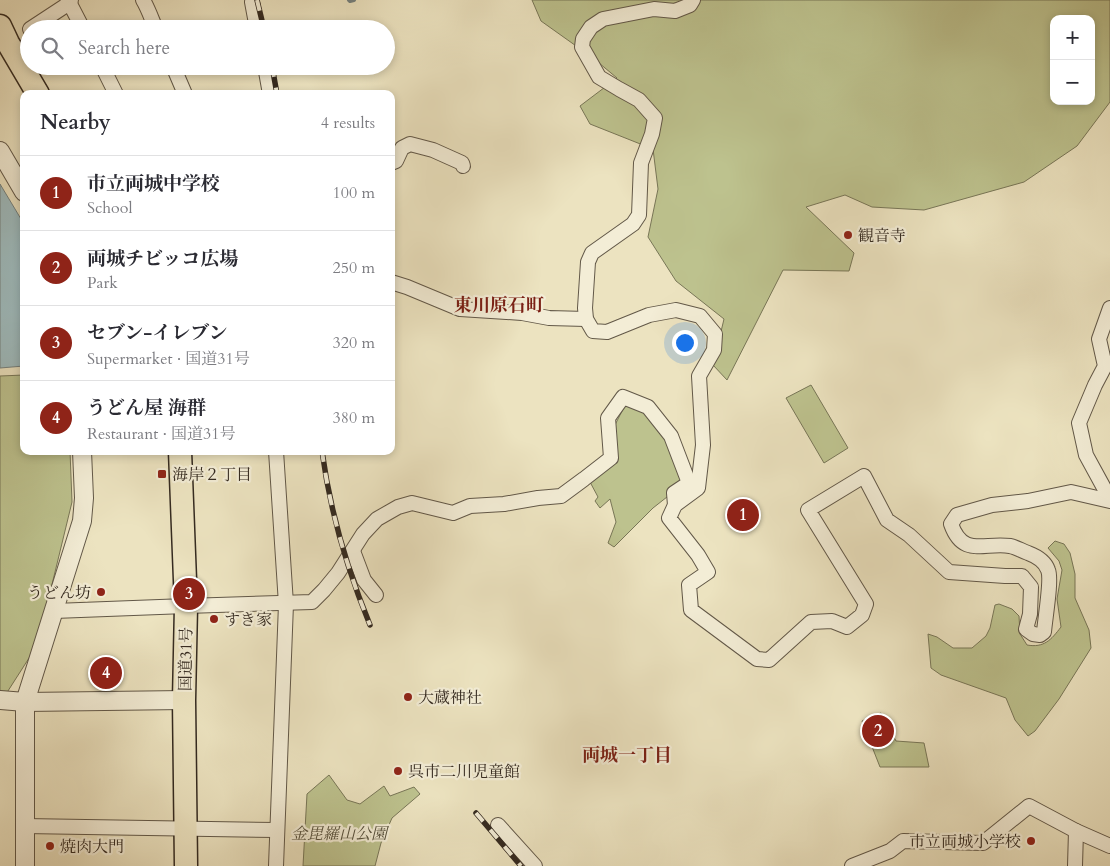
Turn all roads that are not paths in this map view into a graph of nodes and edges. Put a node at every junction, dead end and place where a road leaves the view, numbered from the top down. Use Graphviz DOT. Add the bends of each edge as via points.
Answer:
graph roads {
  1 [pos="69,0"];
  2 [pos="693,0"];
  3 [pos="149,2"];
  4 [pos="252,2"];
  5 [pos="43,20"];
  6 [pos="79,20"];
  7 [pos="152,20"];
  8 [pos="255,20"];
  9 [pos="20,32"];
  10 [pos="3,39"];
  11 [pos="20,66"];
  12 [pos="26,75"];
  13 [pos="106,75"];
  14 [pos="176,75"];
  15 [pos="266,75"];
  16 [pos="35,90"];
  17 [pos="114,90"];
  18 [pos="183,90"];
  19 [pos="269,90"];
  20 [pos="0,151"];
  21 [pos="395,161"];
  22 [pos="464,166"];
  23 [pos="20,185"];
  24 [pos="395,283"];
  25 [pos="1110,308"];
  26 [pos="586,319"];
  27 [pos="82,455"];
  28 [pos="180,455"];
  29 [pos="276,455"];
  30 [pos="1110,500"];
  31 [pos="675,504"];
  32 [pos="353,551"];
  33 [pos="376,595"];
  34 [pos="286,604"];
  35 [pos="186,606"];
  36 [pos="54,611"];
  37 [pos="0,700"];
  38 [pos="184,700"];
  39 [pos="25,702"];
  40 [pos="498,825"];
  41 [pos="24,826"];
  42 [pos="186,829"];
  43 [pos="277,830"];
  44 [pos="1076,831"];
  45 [pos="1110,846"];
  46 [pos="24,866"];
  47 [pos="186,866"];
  48 [pos="276,866"];
  49 [pos="535,866"];
  50 [pos="852,866"];
  51 [pos="1075,866"];
  1 -- 5 [label="street"];
  1 -- 6 [label="street"];
  2 -- 26 [label="street" via="690,5 675,11 654,9 603,20 592,27 583,39 582,47 599,77 639,100 655,118 641,163 639,215 632,224 592,253 588,262"];
  3 -- 7 [label="street" via="148,12"];
  4 -- 8 [label="street"];
  9 -- 10 [label="street"];
  10 -- 11 [label="highway"];
  12 -- 16 [label="highway"];
  13 -- 17 [label="street"];
  14 -- 18 [label="street"];
  15 -- 19 [label="street"];
  20 -- 23 [label="street"];
  21 -- 22 [label="street" via="402,148 410,144 434,150"];
  24 -- 26 [label="street" via="460,308"];
  25 -- 30 [label="street" via="1099,339 1105,366 1079,423 1086,455"];
  26 -- 31 [label="street" via="593,331 607,332 676,310 700,316 715,334 714,350 699,376 703,445 698,488"];
  27 -- 36 [label="street" via="82,521"];
  28 -- 35 [label="highway, 国道31号"];
  29 -- 34 [label="street"];
  30 -- 31 [label="street" via="1071,492 992,505 957,515 952,524 962,542 974,546 1010,546 1036,555 1043,562 1049,570 1049,583 1044,632 1040,635 1026,629 1031,587 1022,576 949,572 910,535 887,520 864,476 808,510 866,604 862,615 847,627 832,621 811,622 769,660 757,659 691,610 689,585 708,572 668,518"];
  31 -- 32 [label="street" via="674,493 688,483 672,436 648,407 623,397 608,418 611,458 561,496 470,506 453,513 412,503 377,519"];
  32 -- 33 [label="street" via="364,580"];
  32 -- 34 [label="street" via="334,579 312,602"];
  34 -- 35 [label="street"];
  34 -- 43 [label="street"];
  35 -- 36 [label="street"];
  35 -- 38 [label="highway, 国道31号"];
  36 -- 39 [label="street"];
  37 -- 39 [label="street"];
  38 -- 39 [label="street"];
  38 -- 42 [label="highway, 国道31号"];
  39 -- 41 [label="street"];
  40 -- 49 [label="street"];
  41 -- 42 [label="street"];
  41 -- 46 [label="street"];
  42 -- 43 [label="street"];
  42 -- 47 [label="highway, 国道31号"];
  43 -- 48 [label="street"];
  44 -- 45 [label="street"];
  44 -- 50 [label="street" via="1029,806 982,843 903,841 890,851"];
  44 -- 51 [label="street"];
}
